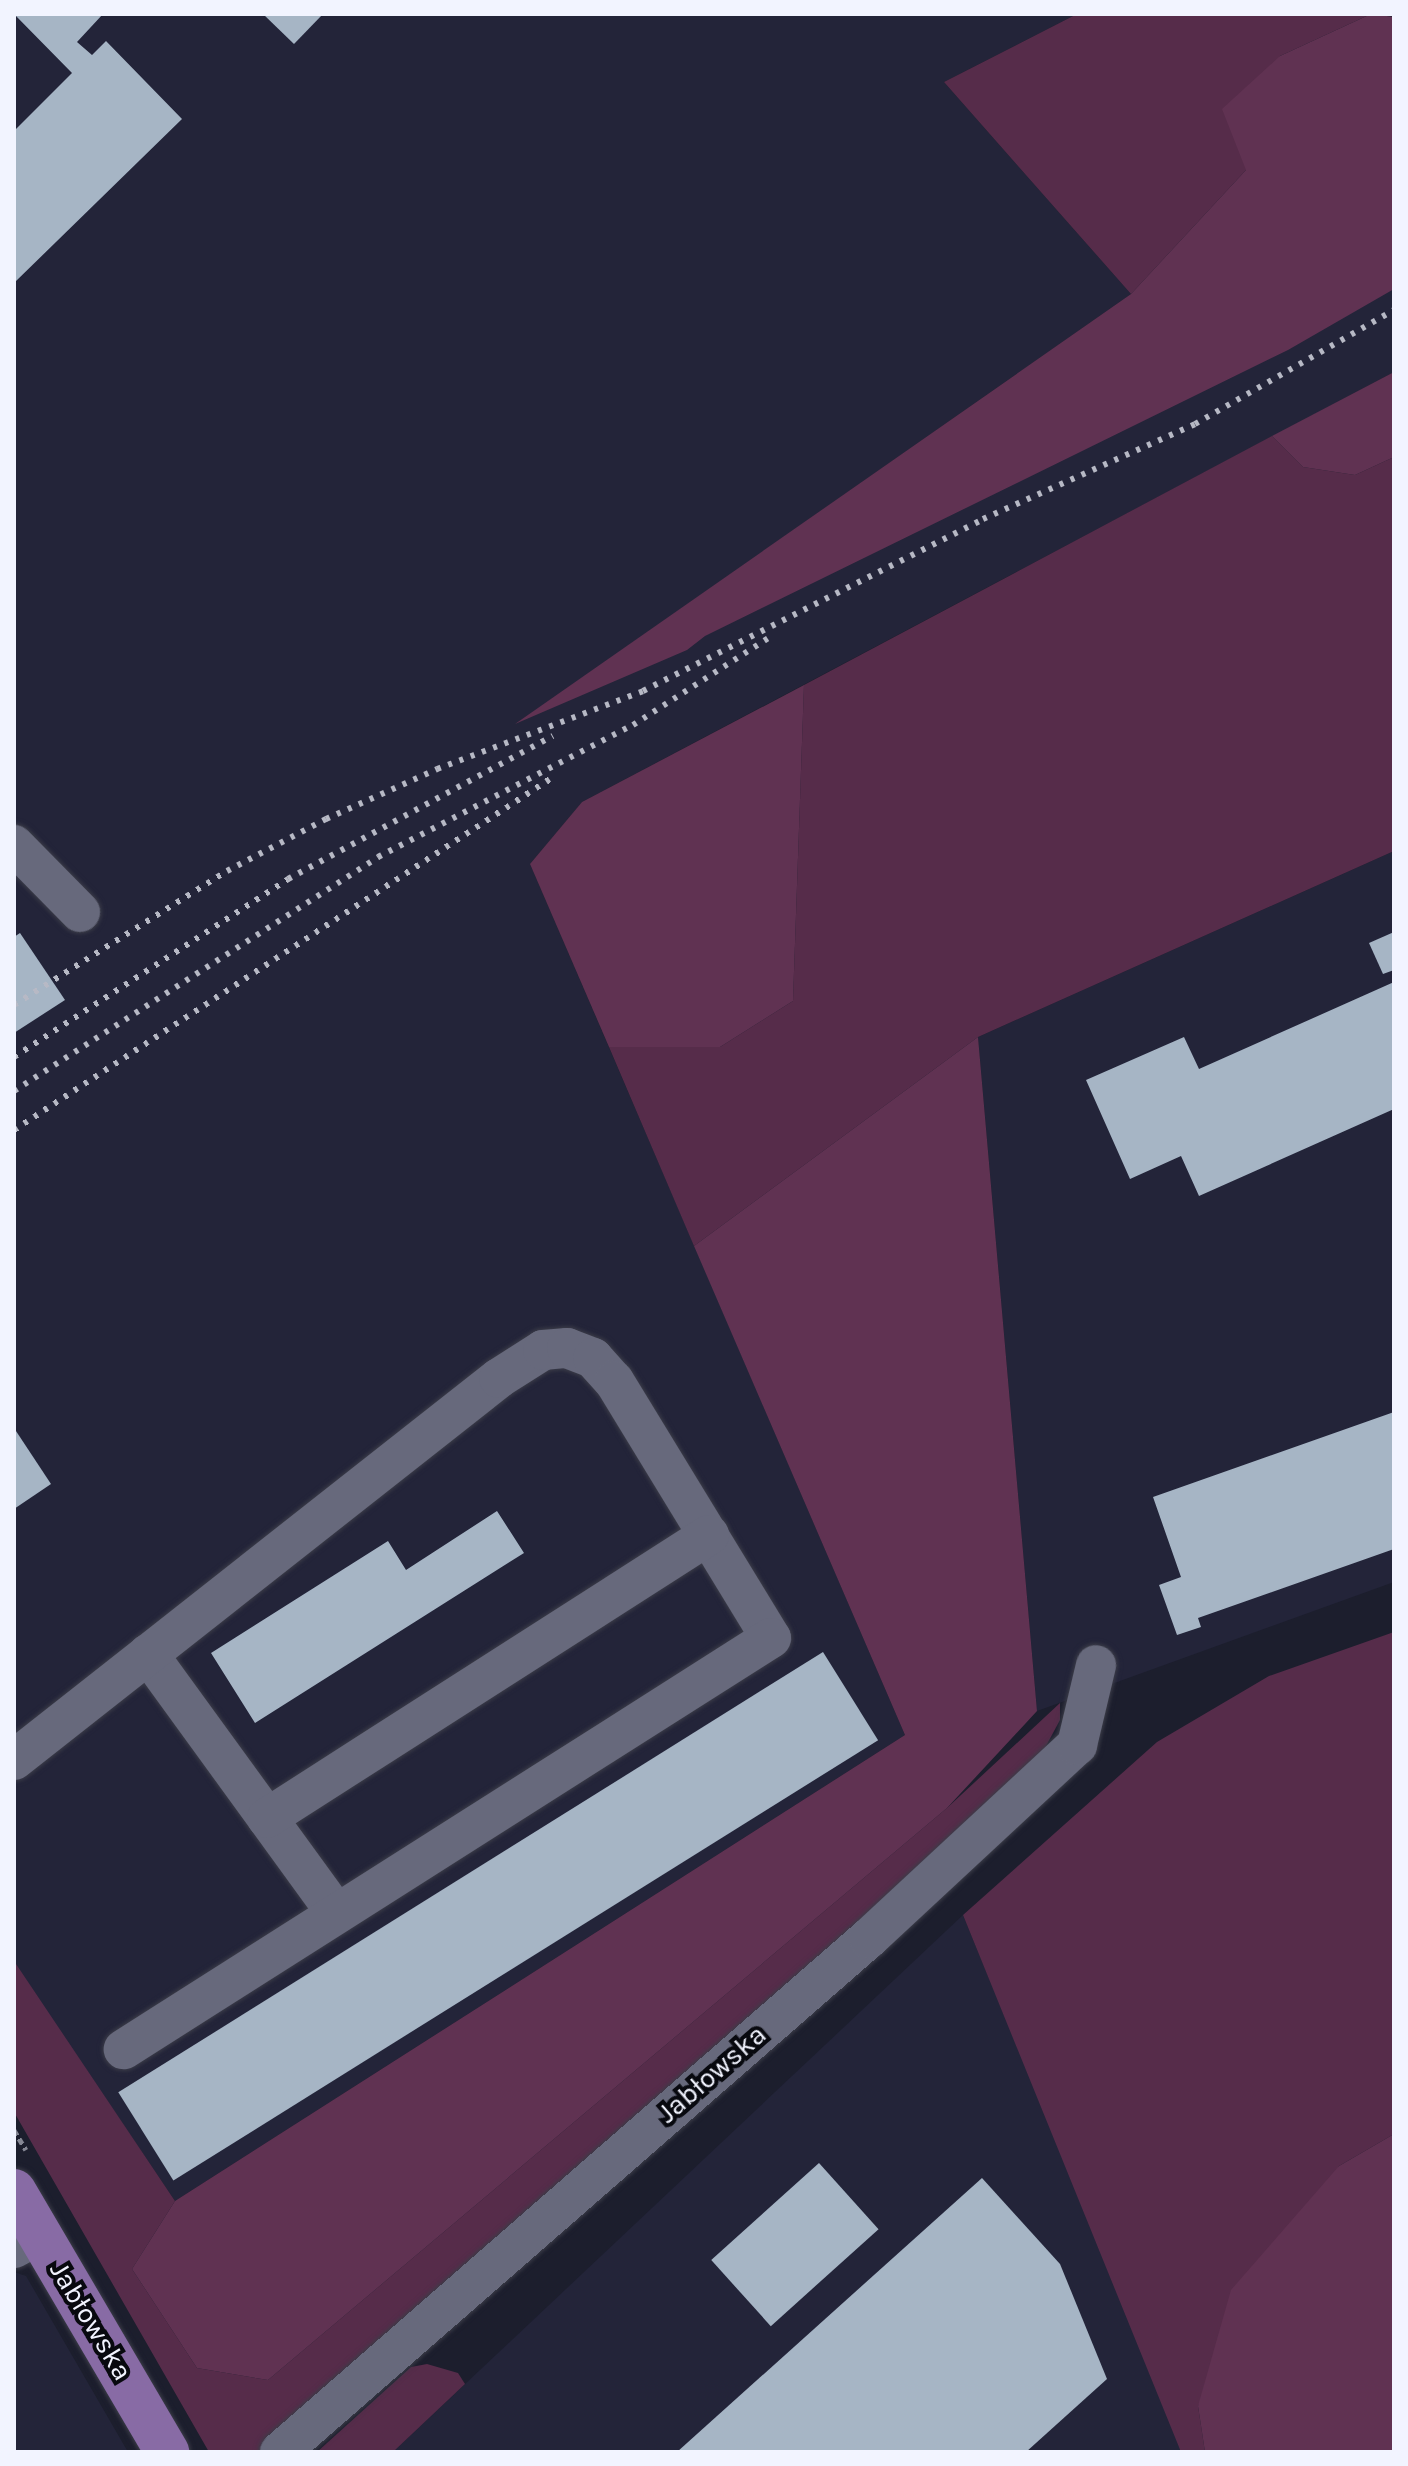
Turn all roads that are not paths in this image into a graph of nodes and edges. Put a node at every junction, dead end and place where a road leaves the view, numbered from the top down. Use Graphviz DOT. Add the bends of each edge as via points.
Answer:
graph roads {
  1 [pos="14,845"];
  2 [pos="80,912"];
  3 [pos="709,1535"];
  4 [pos="148,1654"];
  5 [pos="1096,1665"];
  6 [pos="14,1760"];
  7 [pos="267,1818"];
  8 [pos="337,1914"];
  9 [pos="124,2049"];
  10 [pos="14,2191"];
  11 [pos="27,2241"];
  12 [pos="167,2452"];
  13 [pos="280,2452"];
  1 -- 2 [label="lane"];
  3 -- 4 [label="lane" via="614,1381 593,1358 567,1348 543,1350 499,1378"];
  3 -- 7 [label="lane"];
  3 -- 8 [label="lane" via="771,1638"];
  4 -- 6 [label="lane"];
  4 -- 7 [label="lane"];
  5 -- 13 [label="lane, Jabłowska" via="1077,1745 869,1938"];
  7 -- 8 [label="lane"];
  8 -- 9 [label="lane"];
  10 -- 11 [label="main road, Jabłowska"];
  11 -- 12 [label="main road, Jabłowska"];
}
